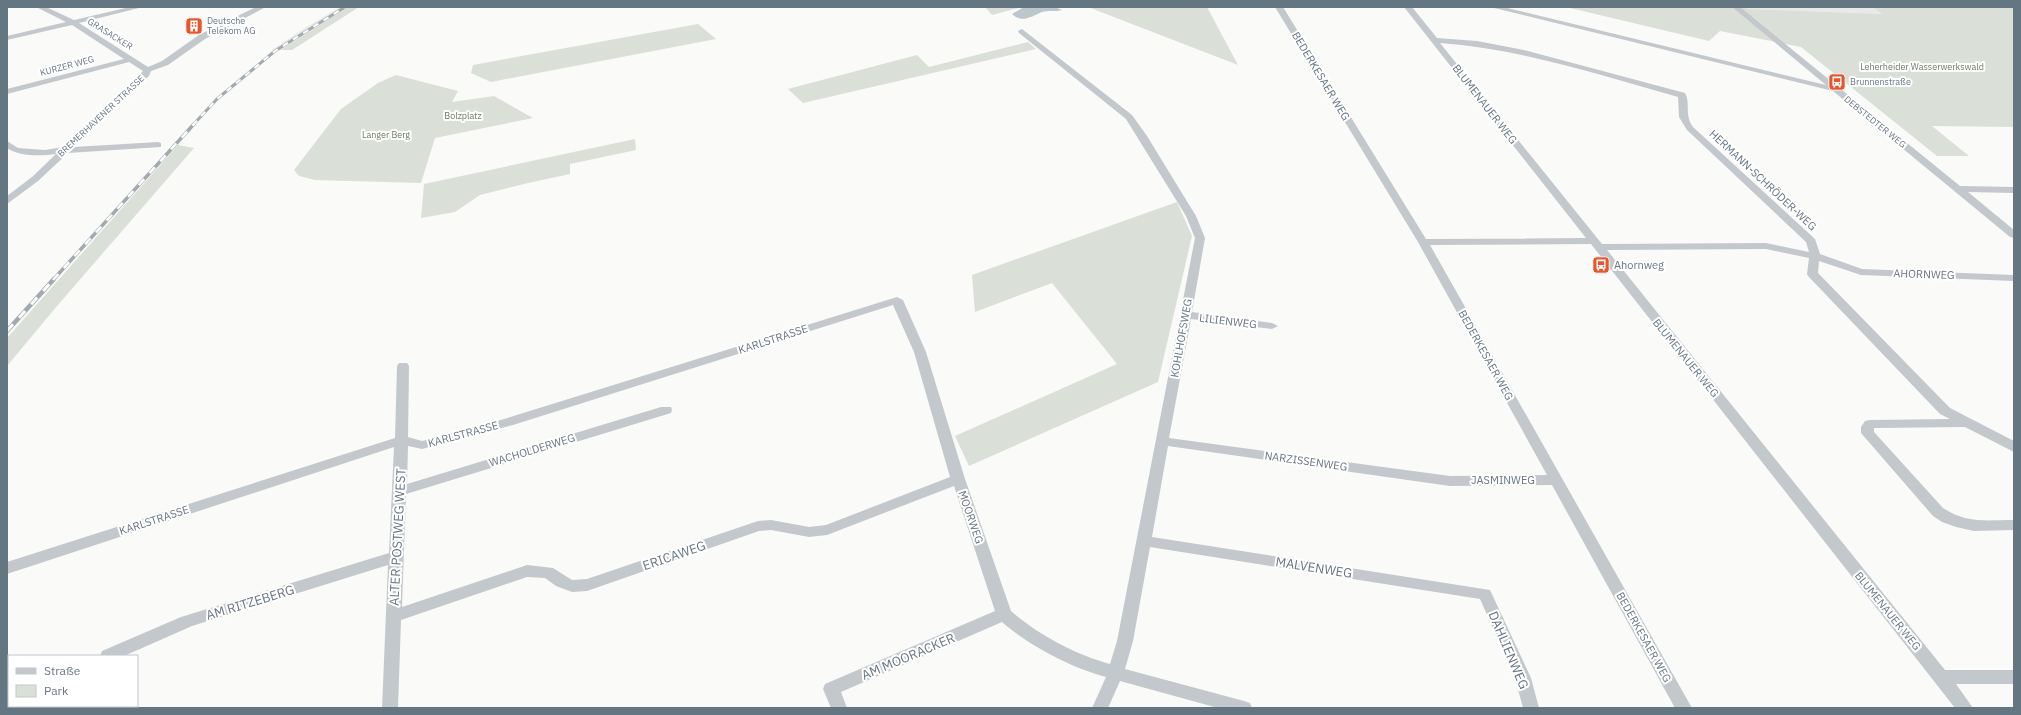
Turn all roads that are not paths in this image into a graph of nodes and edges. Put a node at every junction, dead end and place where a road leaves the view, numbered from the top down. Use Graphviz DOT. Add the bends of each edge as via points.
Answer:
graph roads {
  1 [pos="40,7"];
  2 [pos="139,7"];
  3 [pos="262,7"];
  4 [pos="1279,7"];
  5 [pos="1408,7"];
  6 [pos="1494,7"];
  7 [pos="1736,7"];
  8 [pos="74,23"];
  9 [pos="1022,31"];
  10 [pos="7,38"];
  11 [pos="1435,40"];
  12 [pos="131,59"];
  13 [pos="147,70"];
  14 [pos="1835,89"];
  15 [pos="7,92"];
  16 [pos="7,144"];
  17 [pos="158,144"];
  18 [pos="64,150"];
  19 [pos="1957,189"];
  20 [pos="2014,190"];
  21 [pos="7,201"];
  22 [pos="2014,235"];
  23 [pos="1423,242"];
  24 [pos="1596,244"];
  25 [pos="1815,256"];
  26 [pos="2014,278"];
  27 [pos="897,300"];
  28 [pos="1185,315"];
  29 [pos="1272,326"];
  30 [pos="403,366"];
  31 [pos="666,410"];
  32 [pos="1966,423"];
  33 [pos="402,440"];
  34 [pos="1162,441"];
  35 [pos="2014,447"];
  36 [pos="958,480"];
  37 [pos="1450,480"];
  38 [pos="1556,480"];
  39 [pos="398,491"];
  40 [pos="2014,525"];
  41 [pos="1144,541"];
  42 [pos="395,557"];
  43 [pos="7,568"];
  44 [pos="1485,594"];
  45 [pos="1004,614"];
  46 [pos="393,616"];
  47 [pos="110,655"];
  48 [pos="1116,672"];
  49 [pos="1941,677"];
  50 [pos="2014,677"];
  51 [pos="390,708"];
  52 [pos="839,708"];
  53 [pos="1100,708"];
  54 [pos="1244,708"];
  55 [pos="1531,708"];
  56 [pos="1684,708"];
  57 [pos="1965,708"];
  1 -- 8 [label="street, GRASACKER"];
  2 -- 8 [label="street"];
  3 -- 13 [label="street, BREMERHAVENER STRASSE" via="202,37 165,63"];
  4 -- 23 [label="street, BEDERKESAER WEG"];
  5 -- 11 [label="street, BLUMENAUER WEG"];
  6 -- 14 [label="street"];
  7 -- 14 [label="street, DEBSTEDTER WEG"];
  8 -- 10 [label="street"];
  8 -- 12 [label="street, GRASACKER"];
  9 -- 28 [label="street, KOHLHOFSWEG" via="1129,117 1198,228 1200,238"];
  11 -- 24 [label="street, BLUMENAUER WEG"];
  11 -- 25 [label="street, HERMANN-SCHRÖDER-WEG" via="1456,40 1500,47 1678,92 1683,98 1684,122 1811,241"];
  12 -- 13 [label="street, GRASACKER"];
  12 -- 15 [label="street, KURZER WEG"];
  13 -- 18 [label="street, BREMERHAVENER STRASSE" via="146,74"];
  14 -- 19 [label="street, DEBSTEDTER WEG"];
  16 -- 18 [label="street" via="16,150 44,153"];
  17 -- 18 [label="street"];
  18 -- 21 [label="street, BREMERHAVENER STRASSE" via="35,179"];
  19 -- 20 [label="street"];
  19 -- 22 [label="street, DEBSTEDTER WEG"];
  23 -- 24 [label="street, AHORNWEG"];
  23 -- 38 [label="street, BEDERKESAER WEG"];
  24 -- 25 [label="street, AHORNWEG" via="1766,246"];
  24 -- 49 [label="street, BLUMENAUER WEG"];
  25 -- 26 [label="street, AHORNWEG" via="1862,272"];
  25 -- 32 [label="street, HERMANN-SCHRÖDER-WEG" via="1812,274 1945,411"];
  27 -- 33 [label="street, KARLSTRASSE" via="508,422 422,445"];
  27 -- 36 [label="street, MOORWEG" via="920,352"];
  28 -- 29 [label="street, LILIENWEG"];
  28 -- 34 [label="street, KOHLHOFSWEG"];
  30 -- 33 [label="street, ALTER POSTWEG WEST"];
  31 -- 39 [label="street, WACHOLDERWEG"];
  32 -- 35 [label="street, HERMANN-SCHRÖDER-WEG"];
  32 -- 40 [label="street" via="1870,424 1867,427 1868,434 1947,519 1964,525"];
  33 -- 39 [label="street, ALTER POSTWEG WEST"];
  33 -- 43 [label="street, KARLSTRASSE"];
  34 -- 37 [label="street, NARZISSENWEG"];
  34 -- 41 [label="street, KOHLHOFSWEG"];
  36 -- 45 [label="street, MOORWEG"];
  36 -- 46 [label="street, ERICAWEG" via="827,530 809,532 771,525 758,526 587,585 572,586 561,582 548,572 527,571"];
  37 -- 38 [label="street, JASMINWEG"];
  38 -- 56 [label="street, BEDERKESAER WEG"];
  39 -- 42 [label="street, ALTER POSTWEG WEST"];
  41 -- 44 [label="street, MALVENWEG"];
  41 -- 48 [label="street, KOHLHOFSWEG" via="1125,641"];
  42 -- 46 [label="street, ALTER POSTWEG WEST"];
  42 -- 47 [label="street, AM RITZEBERG" via="187,621"];
  44 -- 55 [label="street, DAHLIENWEG" via="1523,678"];
  45 -- 48 [label="street, MOORWEG" via="1021,629 1086,665"];
  45 -- 52 [label="street, AM MOORACKER" via="831,689"];
  46 -- 51 [label="street, ALTER POSTWEG WEST"];
  48 -- 53 [label="street, KOHLHOFSWEG"];
  48 -- 54 [label="street, MOORWEG"];
  49 -- 50 [label="street"];
  49 -- 57 [label="street, BLUMENAUER WEG"];
}
